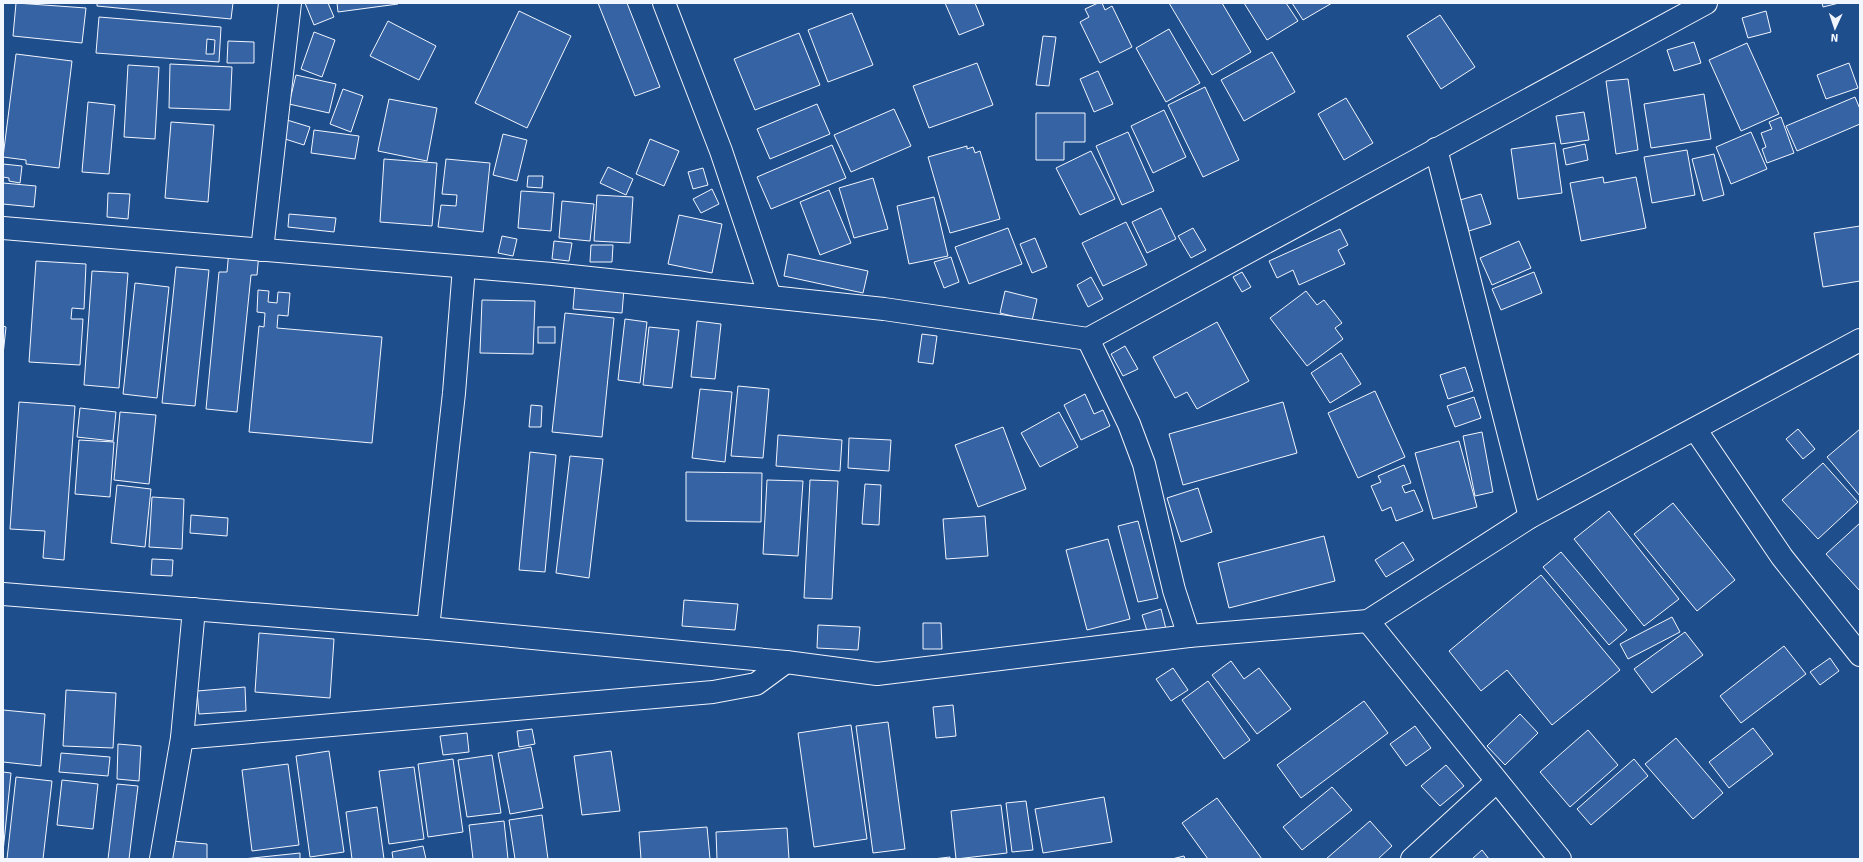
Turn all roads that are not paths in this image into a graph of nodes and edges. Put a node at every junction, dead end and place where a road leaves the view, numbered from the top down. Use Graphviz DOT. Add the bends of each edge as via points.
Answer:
graph roads {
  1 [pos="290,3"];
  2 [pos="664,3"];
  3 [pos="1706,3"];
  4 [pos="1436,150"];
  5 [pos="3,228"];
  6 [pos="262,250"];
  7 [pos="464,267"];
  8 [pos="770,297"];
  9 [pos="1088,339"];
  10 [pos="1860,340"];
  11 [pos="1695,429"];
  12 [pos="1530,517"];
  13 [pos="3,594"];
  14 [pos="194,609"];
  15 [pos="1368,621"];
  16 [pos="428,628"];
  17 [pos="1189,636"];
  18 [pos="1860,655"];
  19 [pos="786,662"];
  20 [pos="182,738"];
  21 [pos="1496,782"];
  22 [pos="161,859"];
  23 [pos="1412,859"];
  24 [pos="1560,859"];
  1 -- 6 [label="street"];
  2 -- 8 [label="street" via="721,150"];
  3 -- 4 [label="street"];
  4 -- 9 [label="street"];
  4 -- 12 [label="street"];
  5 -- 6 [label="street"];
  6 -- 7 [label="street"];
  7 -- 8 [label="street"];
  7 -- 16 [label="street" via="454,393"];
  8 -- 9 [label="street" via="884,309"];
  9 -- 17 [label="street" via="1129,424 1144,464 1174,590"];
  10 -- 11 [label="street"];
  11 -- 12 [label="street"];
  11 -- 18 [label="street" via="1782,557"];
  12 -- 15 [label="street"];
  13 -- 14 [label="street"];
  14 -- 16 [label="street"];
  14 -- 20 [label="street"];
  15 -- 17 [label="street"];
  15 -- 21 [label="street"];
  16 -- 19 [label="street"];
  17 -- 19 [label="street" via="877,674"];
  19 -- 20 [label="street" via="756,684 713,692"];
  20 -- 22 [label="street"];
  21 -- 23 [label="street"];
  21 -- 24 [label="street"];
}
